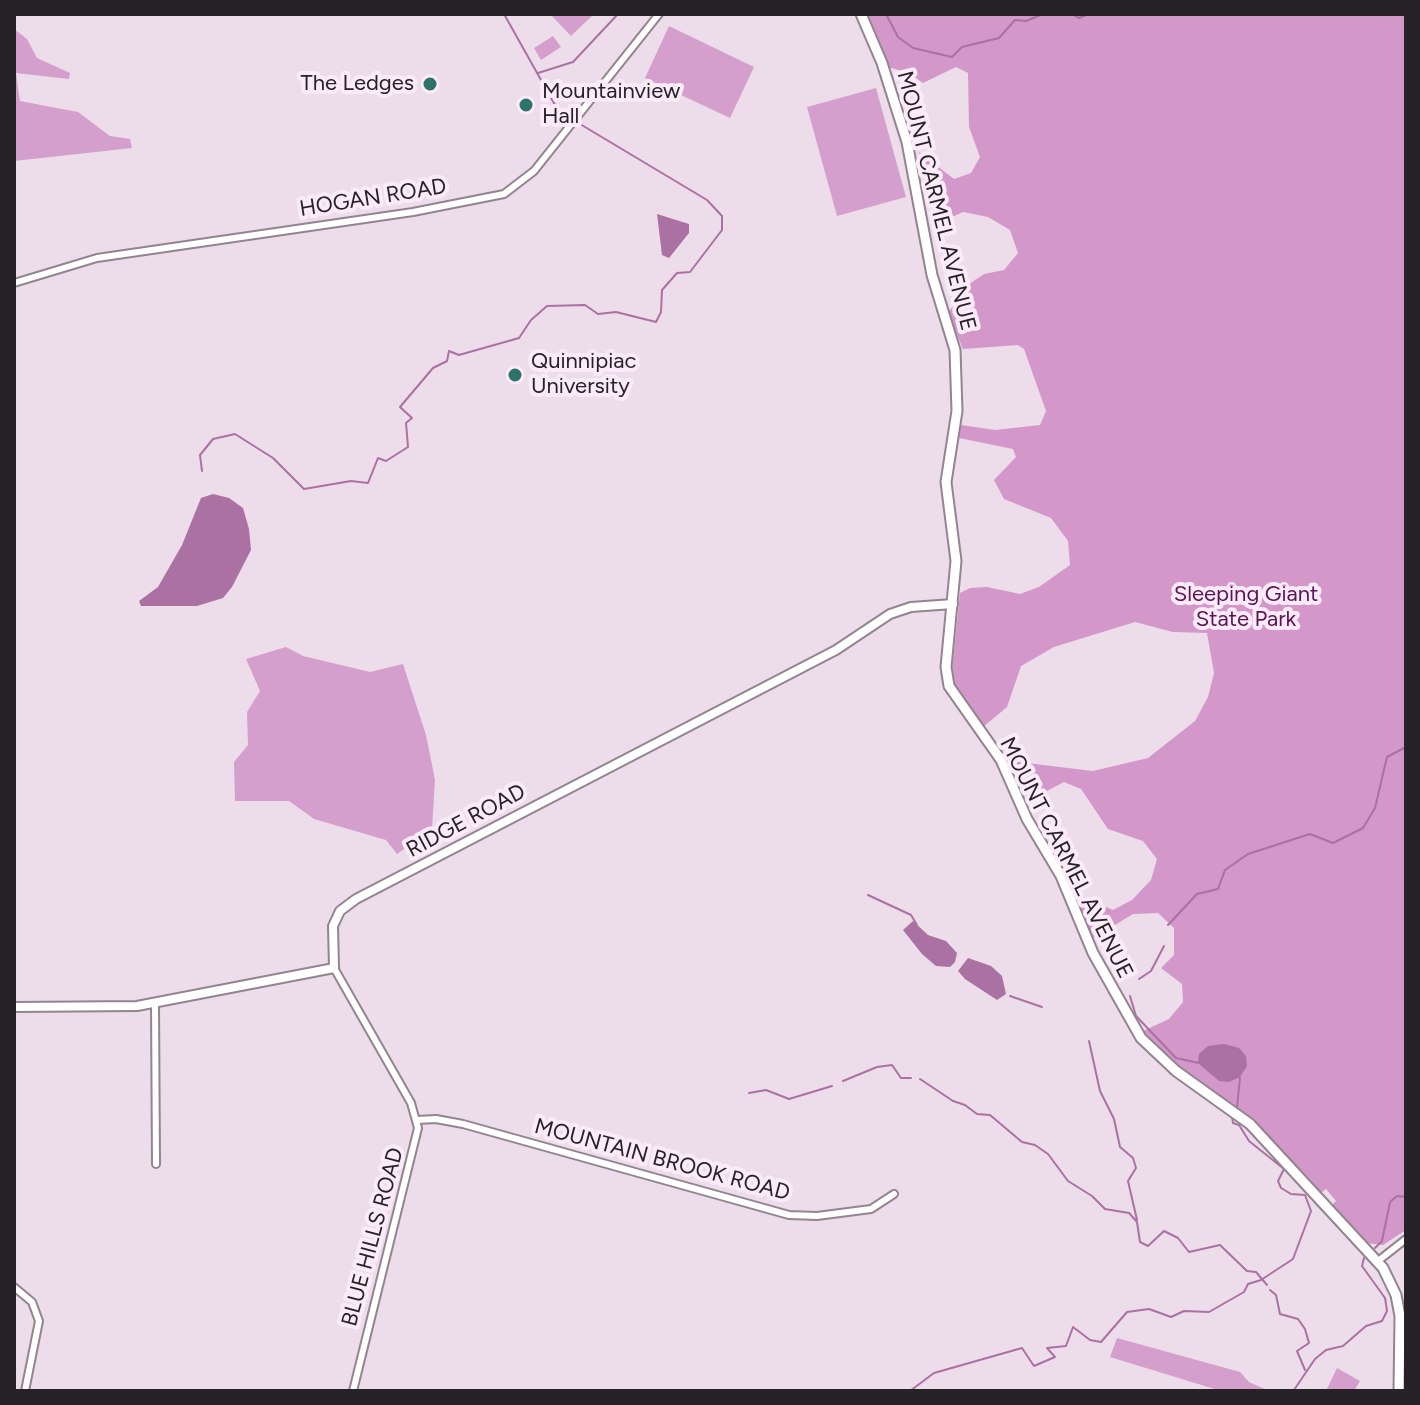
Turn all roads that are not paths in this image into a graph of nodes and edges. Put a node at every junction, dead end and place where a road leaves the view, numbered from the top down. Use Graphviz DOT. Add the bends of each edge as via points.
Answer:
graph roads {
  1 [pos="659,14"];
  2 [pos="861,14"];
  3 [pos="14,283"];
  4 [pos="953,604"];
  5 [pos="334,968"];
  6 [pos="155,1003"];
  7 [pos="14,1007"];
  8 [pos="417,1120"];
  9 [pos="156,1164"];
  10 [pos="894,1194"];
  11 [pos="1406,1239"];
  12 [pos="1378,1261"];
  13 [pos="14,1287"];
  14 [pos="25,1391"];
  15 [pos="353,1391"];
  16 [pos="1399,1391"];
  1 -- 3 [label="street, HOGAN ROAD" via="534,171 504,194 97,258"];
  2 -- 4 [label="main road, MOUNT CARMEL AVENUE" via="907,142 932,275 955,350 957,411 946,492 956,561"];
  4 -- 5 [label="street, RIDGE ROAD" via="890,614 836,650 356,899 340,911 333,926"];
  4 -- 12 [label="main road, MOUNT CARMEL AVENUE" via="949,686 1001,760 1133,1026 1163,1060 1250,1124"];
  5 -- 6 [label="street"];
  5 -- 8 [label="street, BLUE HILLS ROAD"];
  6 -- 7 [label="street"];
  6 -- 9 [label="street"];
  8 -- 10 [label="street, MOUNTAIN BROOK ROAD" via="463,1124 783,1214 855,1213"];
  8 -- 15 [label="street, BLUE HILLS ROAD" via="416,1144"];
  11 -- 12 [label="street"];
  12 -- 16 [label="main road, MOUNT CARMEL AVENUE" via="1398,1303"];
  13 -- 14 [label="street" via="32,1302 39,1321"];
}
